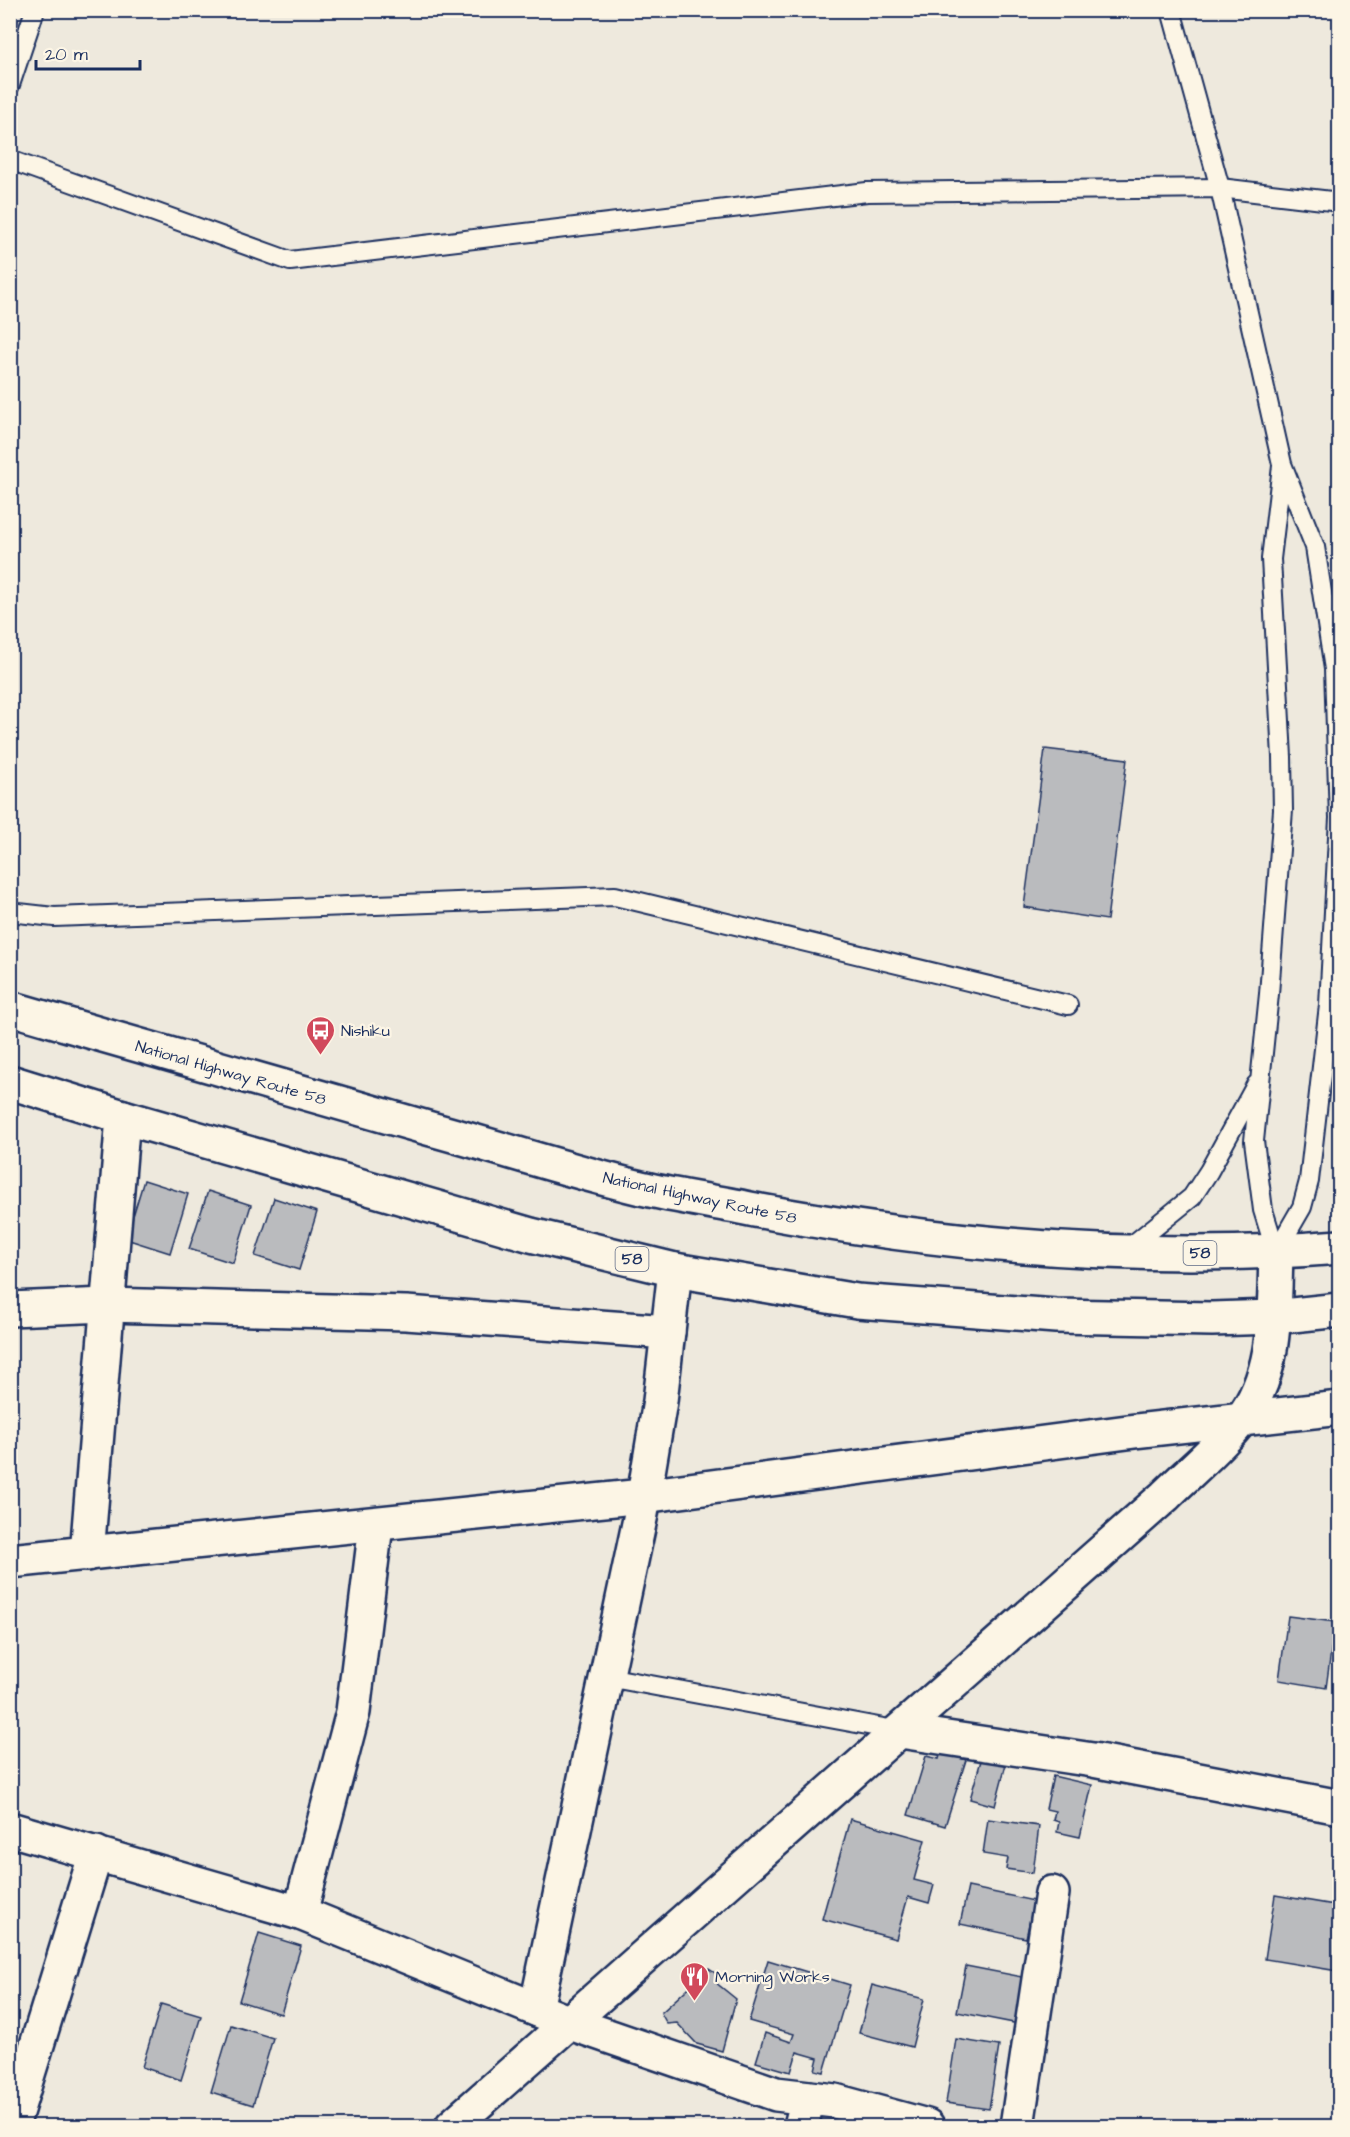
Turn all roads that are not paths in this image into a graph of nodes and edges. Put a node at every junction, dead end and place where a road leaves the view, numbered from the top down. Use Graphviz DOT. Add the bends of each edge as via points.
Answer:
graph roads {
  1 [pos="34,10"];
  2 [pos="1171,10"];
  3 [pos="10,85"];
  4 [pos="10,160"];
  5 [pos="1220,188"];
  6 [pos="1340,202"];
  7 [pos="1282,464"];
  8 [pos="10,912"];
  9 [pos="1068,1005"];
  10 [pos="1329,1005"];
  11 [pos="10,1008"];
  12 [pos="1340,1053"];
  13 [pos="1260,1077"];
  14 [pos="10,1082"];
  15 [pos="123,1117"];
  16 [pos="1340,1247"];
  17 [pos="1124,1252"];
  18 [pos="1276,1252"];
  19 [pos="675,1270"];
  20 [pos="107,1305"];
  21 [pos="10,1310"];
  22 [pos="1340,1310"];
  23 [pos="1273,1317"];
  24 [pos="668,1332"];
  25 [pos="1340,1408"];
  26 [pos="1241,1420"];
  27 [pos="643,1496"];
  28 [pos="376,1525"];
  29 [pos="87,1554"];
  30 [pos="10,1561"];
  31 [pos="607,1677"];
  32 [pos="900,1731"];
  33 [pos="1340,1807"];
  34 [pos="10,1829"];
  35 [pos="96,1853"];
  36 [pos="1052,1893"];
  37 [pos="300,1913"];
  38 [pos="536,2009"];
  39 [pos="570,2023"];
  40 [pos="804,2112"];
  41 [pos="12,2127"];
  42 [pos="452,2127"];
  43 [pos="927,2127"];
  44 [pos="1017,2127"];
  1 -- 3 [label="lane"];
  2 -- 5 [label="lane"];
  4 -- 5 [label="lane" via="290,261 867,192"];
  5 -- 6 [label="lane"];
  5 -- 7 [label="lane"];
  7 -- 10 [label="lane" via="1315,548 1334,669 1339,818"];
  7 -- 13 [label="lane" via="1271,559 1283,810"];
  8 -- 9 [label="lane" via="54,917 615,896"];
  10 -- 12 [label="lane"];
  10 -- 18 [label="lane" via="1309,1181 1302,1207"];
  11 -- 17 [label="main road, National Highway Route 58 / 58" via="642,1188 919,1236 1025,1248"];
  13 -- 17 [label="lane" via="1192,1197"];
  13 -- 18 [label="lane" via="1254,1141 1263,1210"];
  14 -- 15 [label="main road, 58"];
  15 -- 19 [label="main road, 58" via="531,1234"];
  15 -- 20 [label="main road"];
  16 -- 18 [label="main road, National Highway Route 58 / 58"];
  17 -- 18 [label="main road, National Highway Route 58 / 58"];
  18 -- 23 [label="main road"];
  19 -- 23 [label="main road, 58" via="857,1300 1021,1314"];
  19 -- 24 [label="main road"];
  20 -- 21 [label="main road"];
  20 -- 24 [label="main road" via="406,1313"];
  20 -- 29 [label="main road"];
  22 -- 23 [label="main road, 58"];
  23 -- 26 [label="main road" via="1270,1356 1260,1386"];
  24 -- 27 [label="main road"];
  25 -- 26 [label="main road"];
  26 -- 27 [label="main road"];
  26 -- 32 [label="main road" via="1165,1496"];
  27 -- 28 [label="main road"];
  27 -- 31 [label="main road"];
  28 -- 29 [label="main road"];
  28 -- 37 [label="main road" via="353,1712"];
  29 -- 30 [label="main road"];
  31 -- 32 [label="lane"];
  31 -- 38 [label="main road"];
  32 -- 33 [label="main road" via="1093,1760"];
  32 -- 39 [label="main road"];
  34 -- 35 [label="main road"];
  35 -- 37 [label="main road"];
  35 -- 41 [label="main road"];
  36 -- 44 [label="main road"];
  37 -- 38 [label="main road"];
  38 -- 39 [label="main road"];
  39 -- 40 [label="main road" via="776,2094"];
  39 -- 42 [label="main road"];
  40 -- 43 [label="main road" via="835,2101"];
}
